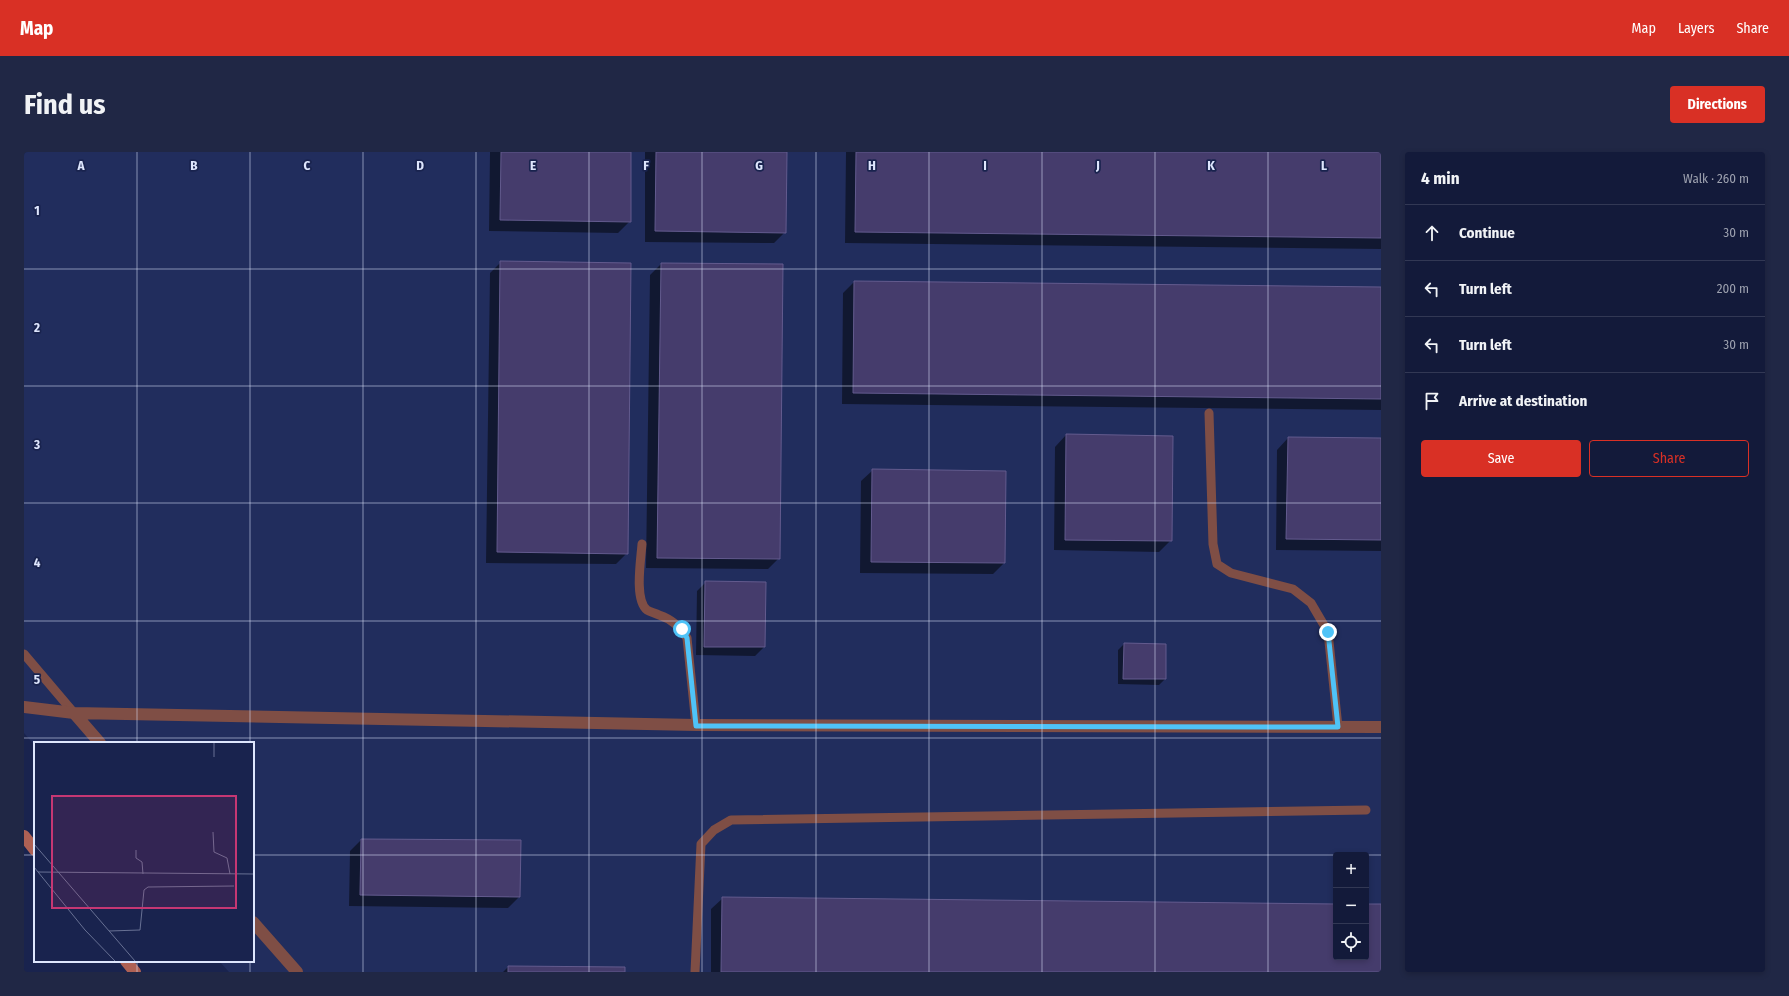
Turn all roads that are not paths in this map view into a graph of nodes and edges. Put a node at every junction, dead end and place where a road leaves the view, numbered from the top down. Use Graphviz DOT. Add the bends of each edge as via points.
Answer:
graph roads {
  1 [pos="1209,413"];
  2 [pos="642,544"];
  3 [pos="24,654"];
  4 [pos="24,707"];
  5 [pos="74,713"];
  6 [pos="696,726"];
  7 [pos="1338,727"];
  8 [pos="1381,727"];
  9 [pos="99,742"];
  10 [pos="1366,810"];
  11 [pos="24,836"];
  12 [pos="34,849"];
  13 [pos="254,923"];
  14 [pos="127,962"];
  15 [pos="135,972"];
  16 [pos="297,972"];
  17 [pos="695,972"];
  1 -- 7 [label="lane" via="1213,544 1217,564 1231,573 1293,589 1311,603 1328,632"];
  2 -- 6 [label="lane" via="640,588 643,605 648,611 675,623 687,638"];
  3 -- 5 [label="lane"];
  4 -- 5 [label="street"];
  5 -- 6 [label="street"];
  5 -- 9 [label="street"];
  6 -- 7 [label="street"];
  7 -- 8 [label="street"];
  10 -- 17 [label="lane" via="731,820 714,830 701,844"];
  11 -- 12 [label="main road"];
  13 -- 16 [label="street"];
  14 -- 15 [label="main road"];
}
